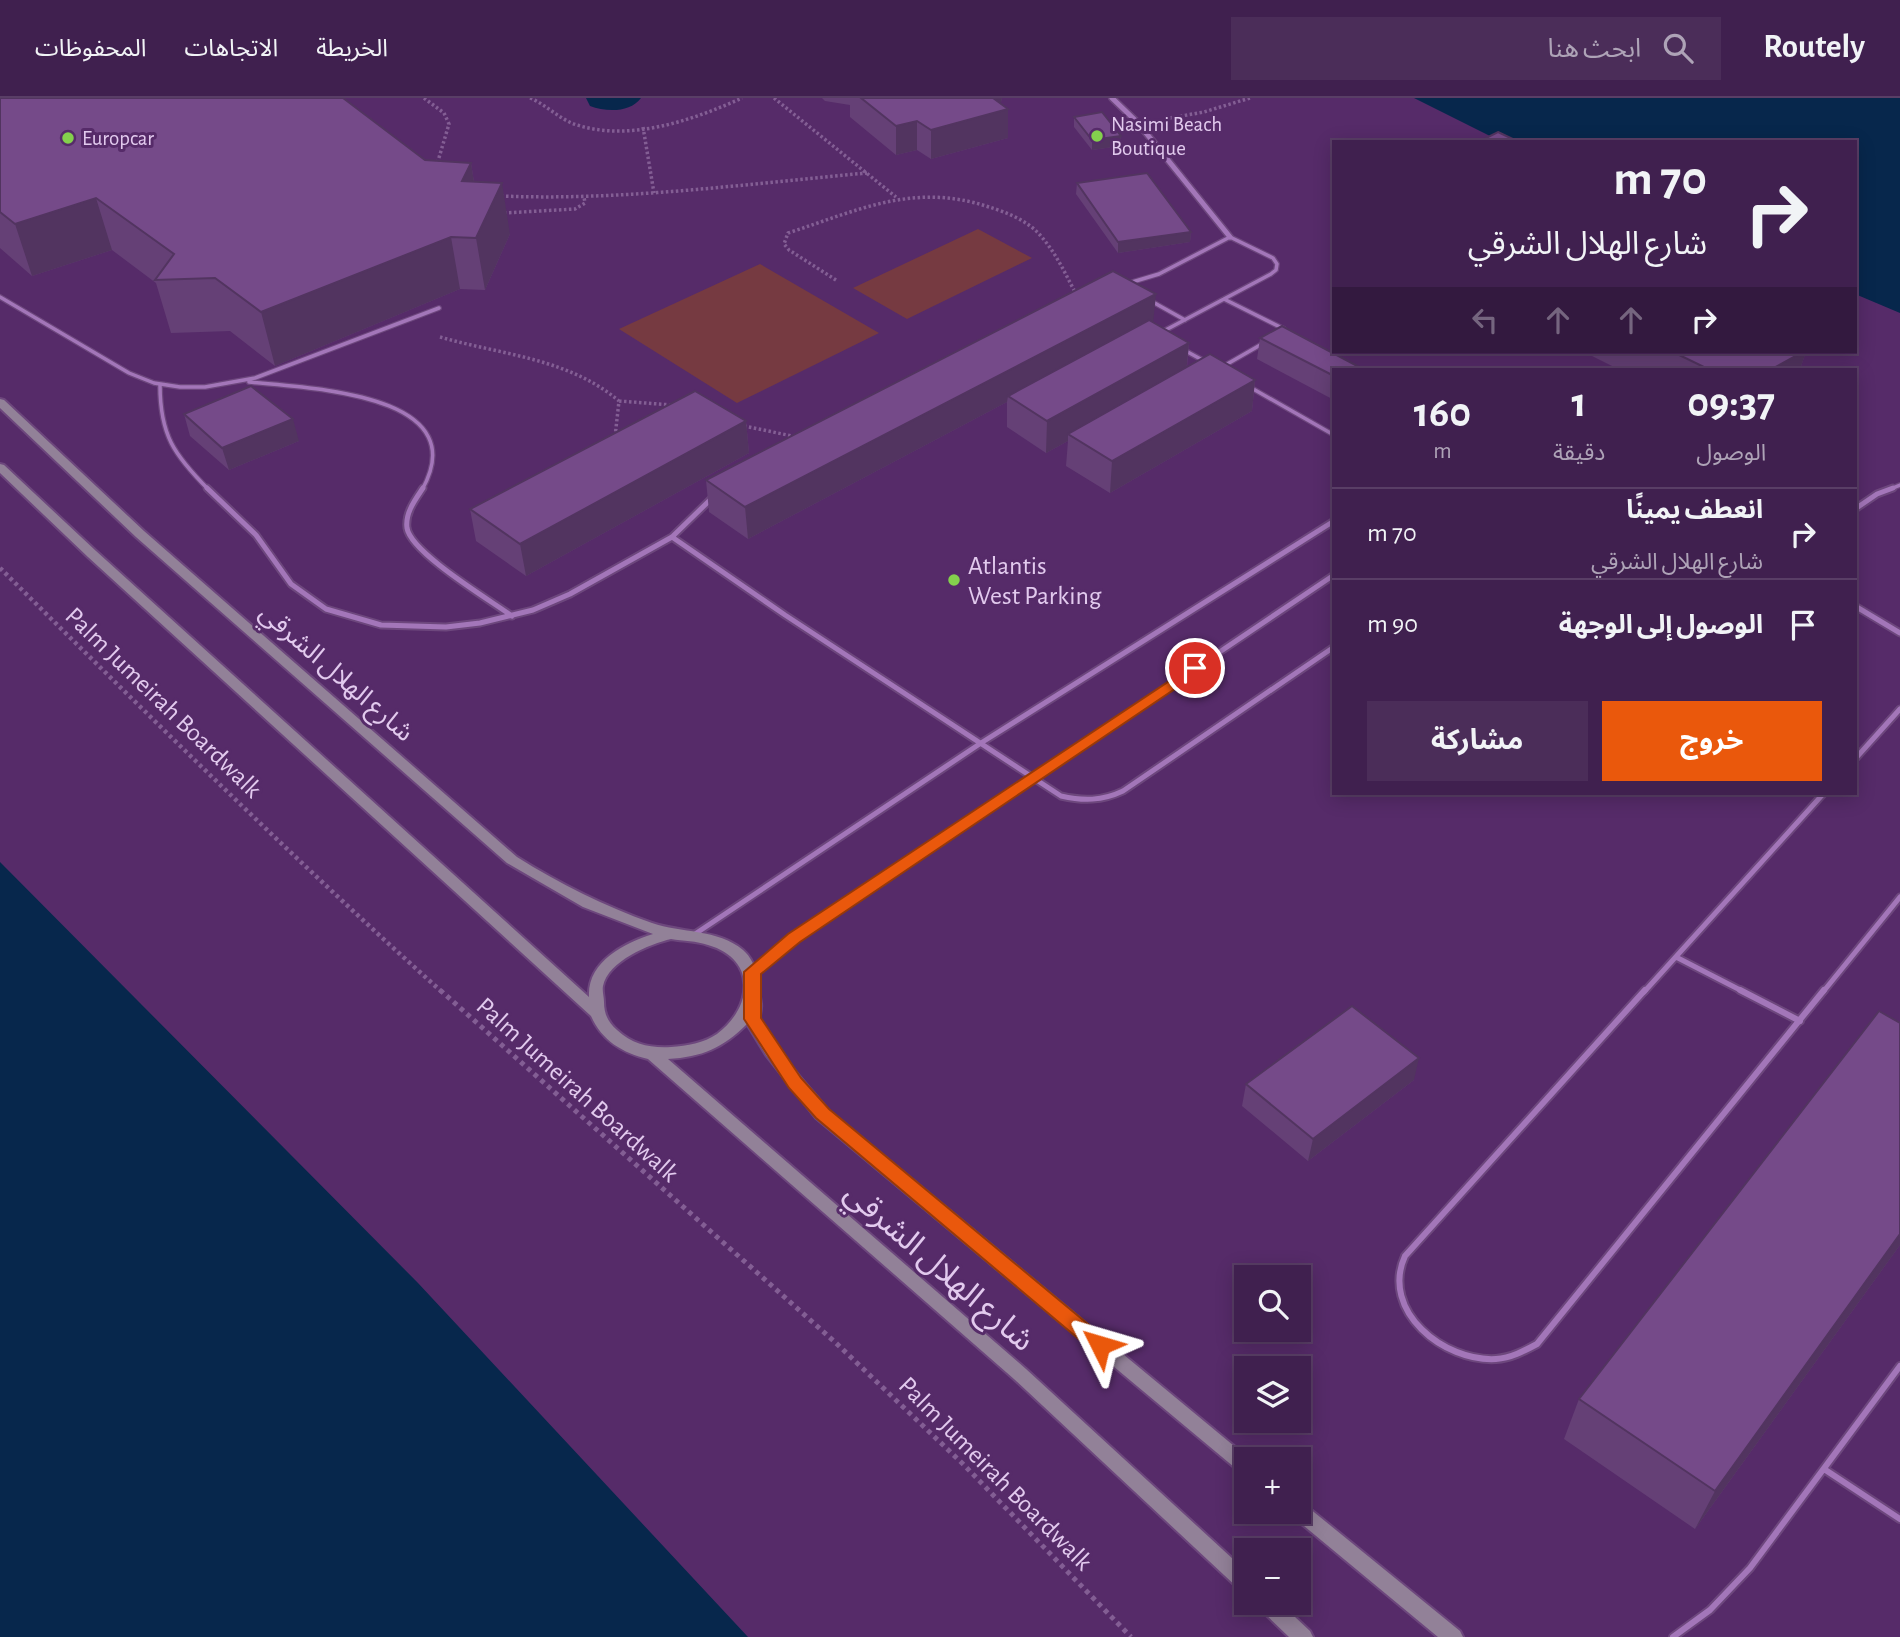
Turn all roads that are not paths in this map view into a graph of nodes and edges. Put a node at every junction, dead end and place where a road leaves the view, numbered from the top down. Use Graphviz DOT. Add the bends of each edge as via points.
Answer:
graph roads {
  1 [pos="1112,98"];
  2 [pos="1230,237"];
  3 [pos="1122,285"];
  4 [pos="1132,291"];
  5 [pos="1143,296"];
  6 [pos="0,297"];
  7 [pos="1224,299"];
  8 [pos="1079,301"];
  9 [pos="439,308"];
  10 [pos="1185,320"];
  11 [pos="1275,337"];
  12 [pos="1167,340"];
  13 [pos="1264,344"];
  14 [pos="1177,346"];
  15 [pos="1208,364"];
  16 [pos="1229,376"];
  17 [pos="246,382"];
  18 [pos="1241,382"];
  19 [pos="160,385"];
  20 [pos="0,402"];
  21 [pos="1332,434"];
  22 [pos="0,467"];
  23 [pos="1900,485"];
  24 [pos="716,495"];
  25 [pos="1857,508"];
  26 [pos="1332,522"];
  27 [pos="672,537"];
  28 [pos="1332,576"];
  29 [pos="1857,607"];
  30 [pos="512,616"];
  31 [pos="1900,632"];
  32 [pos="1332,648"];
  33 [pos="1900,709"];
  34 [pos="981,743"];
  35 [pos="1857,757"];
  36 [pos="1032,777"];
  37 [pos="1822,795"];
  38 [pos="1900,897"];
  39 [pos="671,934"];
  40 [pos="695,934"];
  41 [pos="1676,957"];
  42 [pos="752,972"];
  43 [pos="754,1003"];
  44 [pos="597,1013"];
  45 [pos="1800,1021"];
  46 [pos="653,1055"];
  47 [pos="1900,1366"];
  48 [pos="1234,1456"];
  49 [pos="1824,1469"];
  50 [pos="1900,1519"];
  51 [pos="1311,1521"];
  52 [pos="1234,1572"];
  53 [pos="1280,1615"];
  54 [pos="1303,1637"];
  55 [pos="1453,1637"];
  56 [pos="1672,1637"];
  1 -- 2 [label="street" via="1138,123"];
  2 -- 3 [label="lane" via="1159,274"];
  2 -- 7 [label="lane" via="1277,264 1270,274"];
  3 -- 4 [label="lane"];
  3 -- 8 [label="lane"];
  5 -- 10 [label="lane"];
  6 -- 19 [label="lane" via="129,373"];
  7 -- 10 [label="lane"];
  7 -- 11 [label="lane" via="1286,331"];
  9 -- 17 [label="lane"];
  10 -- 12 [label="lane" via="1157,334"];
  13 -- 16 [label="lane" via="1218,369"];
  14 -- 15 [label="lane"];
  17 -- 19 [label="lane" via="201,388"];
  17 -- 30 [label="lane" via="370,398 410,413 426,432 433,452 427,482 406,519 411,540"];
  18 -- 21 [label="lane"];
  19 -- 30 [label="lane" via="160,416 172,447 256,536 305,597 326,609 381,625 446,627"];
  20 -- 39 [label="main road, شارع الهلال الشرقي" via="140,534 512,859 589,904"];
  22 -- 44 [label="main road, شارع الهلال الشرقي"];
  23 -- 25 [label="lane"];
  24 -- 27 [label="lane"];
  26 -- 34 [label="lane"];
  27 -- 30 [label="lane" via="570,594"];
  27 -- 34 [label="lane"];
  28 -- 36 [label="lane"];
  29 -- 31 [label="lane"];
  32 -- 36 [label="lane" via="1111,797 1094,801 1061,796"];
  33 -- 35 [label="lane"];
  34 -- 36 [label="lane"];
  34 -- 40 [label="lane"];
  36 -- 42 [label="lane" via="794,938"];
  37 -- 41 [label="lane"];
  38 -- 45 [label="lane"];
  39 -- 40 [label="main road, شارع الهلال الشرقي"];
  39 -- 44 [label="main road, شارع الهلال الشرقي" via="618,955 596,983"];
  40 -- 42 [label="main road, شارع الهلال الشرقي" via="730,947"];
  41 -- 45 [label="lane"];
  41 -- 45 [label="lane" via="1405,1256 1398,1274 1400,1295 1409,1315 1445,1347 1495,1359 1537,1344"];
  42 -- 43 [label="main road, شارع الهلال الشرقي"];
  43 -- 46 [label="main road, شارع الهلال الشرقي" via="733,1032 696,1051"];
  43 -- 48 [label="main road, شارع الهلال الشرقي" via="752,1019 771,1051 822,1114"];
  44 -- 46 [label="main road, شارع الهلال الشرقي" via="616,1041"];
  46 -- 52 [label="main road, شارع الهلال الشرقي" via="1022,1376"];
  47 -- 49 [label="lane"];
  49 -- 50 [label="lane"];
  49 -- 56 [label="lane" via="1750,1568 1710,1610"];
  51 -- 55 [label="main road"];
  53 -- 54 [label="main road"];
}
